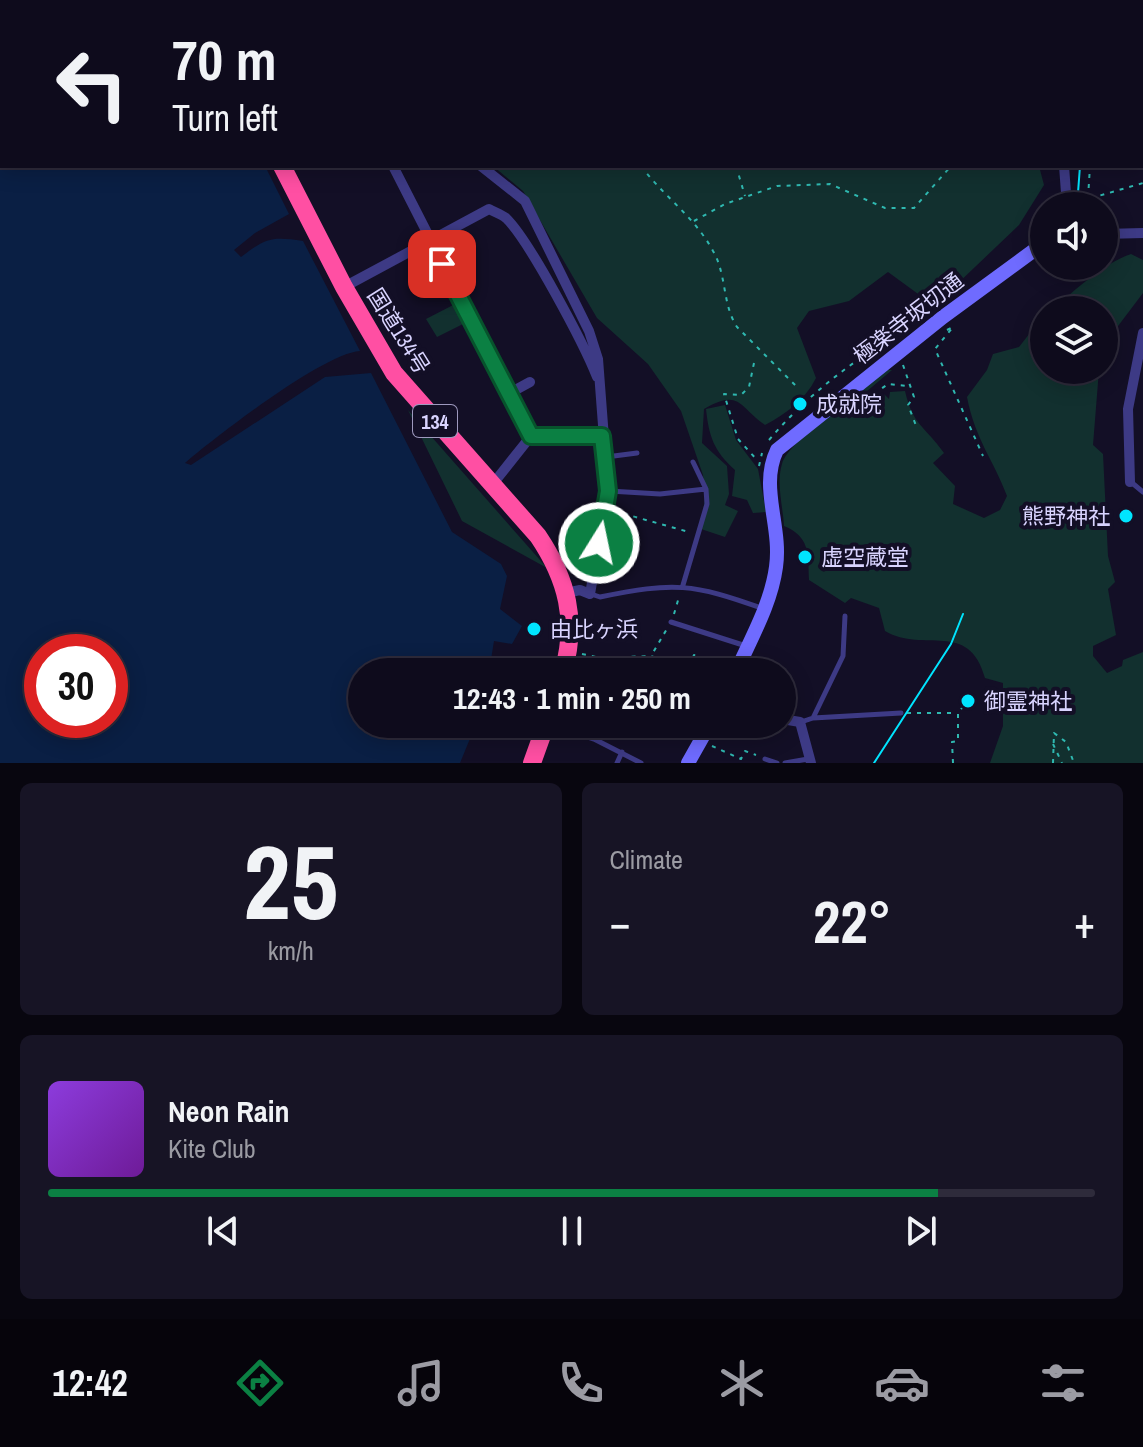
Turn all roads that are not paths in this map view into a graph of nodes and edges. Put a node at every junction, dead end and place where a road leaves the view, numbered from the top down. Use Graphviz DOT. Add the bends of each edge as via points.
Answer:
graph roads {
  1 [pos="283,168"];
  2 [pos="394,168"];
  3 [pos="484,168"];
  4 [pos="1064,168"];
  5 [pos="1066,192"];
  6 [pos="1143,233"];
  7 [pos="1118,234"];
  8 [pos="431,242"];
  9 [pos="1030,253"];
  10 [pos="344,287"];
  11 [pos="1143,333"];
  12 [pos="530,382"];
  13 [pos="599,382"];
  14 [pos="508,394"];
  15 [pos="531,436"];
  16 [pos="602,436"];
  17 [pos="637,453"];
  18 [pos="605,457"];
  19 [pos="693,462"];
  20 [pos="1130,482"];
  21 [pos="492,485"];
  22 [pos="706,489"];
  23 [pos="608,491"];
  24 [pos="1143,492"];
  25 [pos="683,585"];
  26 [pos="566,593"];
  27 [pos="590,594"];
  28 [pos="764,609"];
  29 [pos="845,616"];
  30 [pos="671,622"];
  31 [pos="748,646"];
  32 [pos="567,658"];
  33 [pos="742,658"];
  34 [pos="902,713"];
  35 [pos="813,718"];
  36 [pos="796,721"];
  37 [pos="800,722"];
  38 [pos="542,738"];
  39 [pos="584,738"];
  40 [pos="702,738"];
  41 [pos="622,752"];
  42 [pos="765,759"];
  43 [pos="810,761"];
  44 [pos="532,763"];
  45 [pos="617,763"];
  46 [pos="641,763"];
  47 [pos="688,763"];
  48 [pos="777,763"];
  49 [pos="785,763"];
  1 -- 10 [label="highway, 国道134号 / 134"];
  2 -- 8 [label="street"];
  3 -- 13 [label="street" via="515,189 538,221 589,331"];
  4 -- 5 [label="street"];
  6 -- 7 [label="street"];
  8 -- 10 [label="street"];
  8 -- 13 [label="street" via="489,209 505,218 587,353"];
  8 -- 14 [label="street"];
  9 -- 28 [label="street, 極楽寺坂切通" via="777,450 768,487 776,564"];
  10 -- 21 [label="highway, 国道134号 / 134" via="394,373"];
  11 -- 20 [label="street" via="1128,409"];
  12 -- 14 [label="street"];
  13 -- 16 [label="street"];
  14 -- 15 [label="street"];
  15 -- 16 [label="street"];
  15 -- 21 [label="street"];
  16 -- 18 [label="street"];
  17 -- 18 [label="lane"];
  18 -- 23 [label="street"];
  19 -- 22 [label="lane"];
  20 -- 24 [label="lane"];
  21 -- 26 [label="highway, 国道134号 / 134" via="545,547"];
  22 -- 23 [label="lane" via="660,494"];
  22 -- 25 [label="lane" via="707,504"];
  23 -- 27 [label="street"];
  25 -- 27 [label="lane"];
  25 -- 28 [label="lane"];
  26 -- 27 [label="street"];
  26 -- 32 [label="highway, 国道134号 / 134"];
  28 -- 31 [label="street"];
  29 -- 35 [label="lane" via="843,656"];
  30 -- 31 [label="lane"];
  31 -- 33 [label="street"];
  34 -- 35 [label="lane"];
  35 -- 37 [label="lane"];
  36 -- 37 [label="street"];
  37 -- 43 [label="street"];
  38 -- 44 [label="highway"];
  39 -- 41 [label="lane"];
  40 -- 47 [label="street"];
  41 -- 45 [label="lane"];
  41 -- 46 [label="lane"];
  42 -- 48 [label="lane"];
  43 -- 49 [label="lane"];
}
